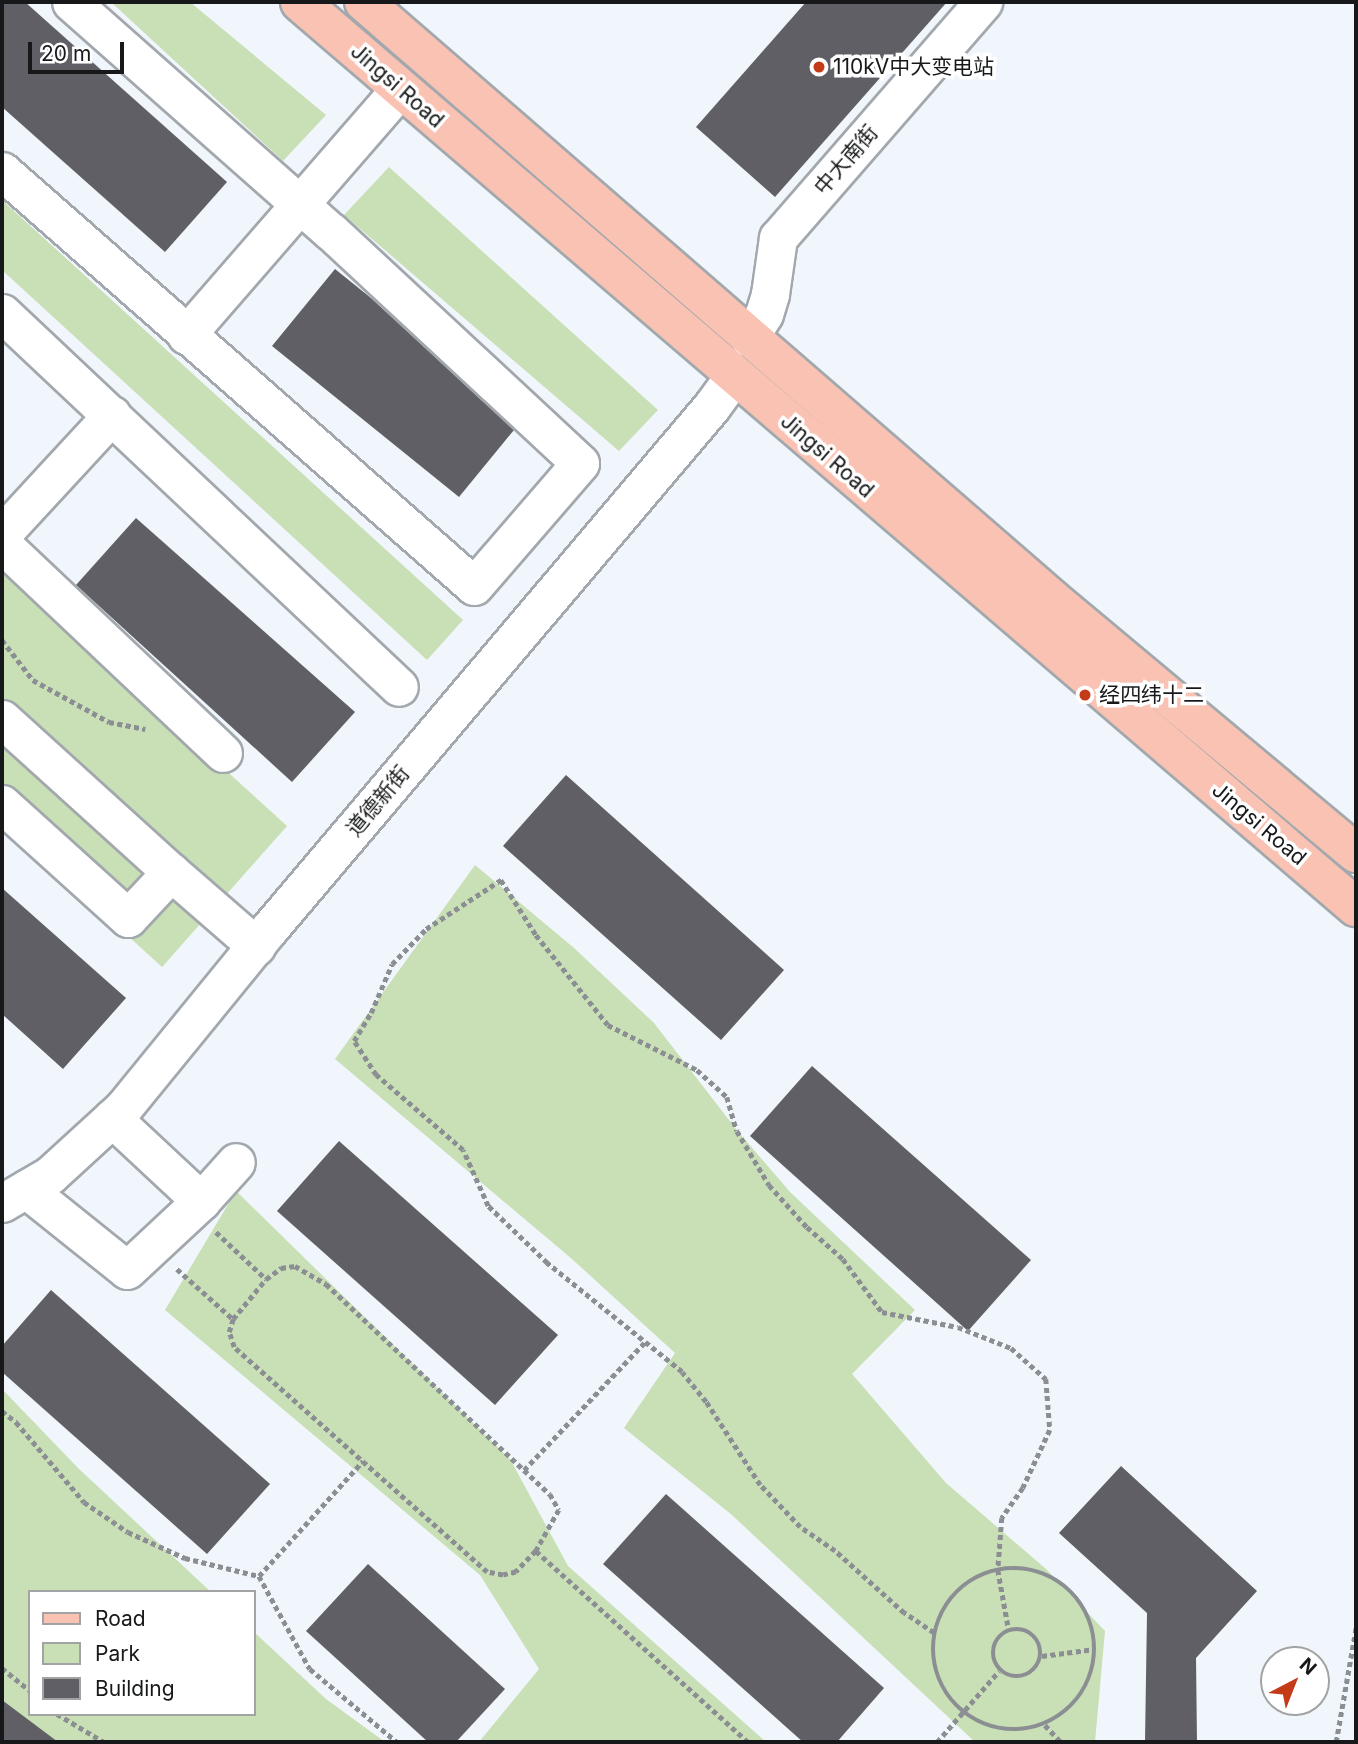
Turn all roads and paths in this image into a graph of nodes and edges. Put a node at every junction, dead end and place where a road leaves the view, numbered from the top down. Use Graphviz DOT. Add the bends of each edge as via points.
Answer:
graph roads {
  1 [pos="71,2"];
  2 [pos="300,2"];
  3 [pos="363,2"];
  4 [pos="983,2"];
  5 [pos="401,88"];
  6 [pos="2,171"];
  7 [pos="299,204"];
  8 [pos="2,313"];
  9 [pos="186,335"];
  10 [pos="749,338"];
  11 [pos="734,376"];
  12 [pos="112,415"];
  13 [pos="2,534"];
  14 [pos="2,544"];
  15 [pos="2,640"];
  16 [pos="399,687"];
  17 [pos="2,719"];
  18 [pos="148,730"];
  19 [pos="223,753"];
  20 [pos="2,804"];
  21 [pos="1356,853"];
  22 [pos="171,872"];
  23 [pos="1356,907"];
  24 [pos="256,946"];
  25 [pos="112,1118"];
  26 [pos="236,1162"];
  27 [pos="14,1196"];
  28 [pos="197,1205"];
  29 [pos="153,1247"];
  30 [pos="267,1279"];
  31 [pos="233,1319"];
  32 [pos="644,1343"];
  33 [pos="2,1411"];
  34 [pos="363,1461"];
  35 [pos="524,1470"];
  36 [pos="536,1550"];
  37 [pos="998,1570"];
  38 [pos="259,1576"];
  39 [pos="1356,1627"];
  40 [pos="1009,1631"];
  41 [pos="934,1633"];
  42 [pos="1095,1650"];
  43 [pos="1042,1656"];
  44 [pos="2,1668"];
  45 [pos="999,1671"];
  46 [pos="28,1689"];
  47 [pos="963,1714"];
  48 [pos="60,1716"];
  49 [pos="1045,1725"];
  50 [pos="104,1742"];
  51 [pos="397,1742"];
  52 [pos="748,1742"];
  53 [pos="937,1742"];
  54 [pos="1061,1742"];
  55 [pos="1336,1742"];
  1 -- 7 [label="street"];
  2 -- 5 [label="main road, Jingsi Road"];
  3 -- 10 [label="main road, Jingsi Road"];
  4 -- 10 [label="street, 中大南街" via="778,238 770,295"];
  5 -- 7 [label="street"];
  5 -- 11 [label="main road, Jingsi Road"];
  6 -- 9 [label="street"];
  7 -- 9 [label="street"];
  7 -- 9 [label="street" via="580,463 474,586"];
  8 -- 12 [label="street"];
  10 -- 21 [label="main road, Jingsi Road"];
  11 -- 23 [label="main road, Jingsi Road"];
  11 -- 24 [label="street, 道德新街"];
  12 -- 13 [label="street"];
  12 -- 16 [label="street"];
  14 -- 19 [label="street"];
  15 -- 18 [label="path" via="33,680 109,722"];
  17 -- 22 [label="street"];
  20 -- 22 [label="street" via="128,918"];
  22 -- 24 [label="street"];
  24 -- 25 [label="street, 道德新街"];
  25 -- 27 [label="street, 道德新街" via="50,1175"];
  25 -- 28 [label="street"];
  26 -- 28 [label="street"];
  27 -- 29 [label="street" via="127,1270"];
  28 -- 29 [label="street"];
  28 -- 30 [label="path"];
  29 -- 31 [label="path"];
  30 -- 31 [label="path"];
  30 -- 35 [label="path" via="281,1268 295,1266 327,1284"];
  31 -- 34 [label="path" via="229,1332 234,1347"];
  32 -- 35 [label="path"];
  32 -- 37 [label="path" via="547,1263 488,1206 463,1150 376,1075 354,1041 392,964 426,929 501,880 536,935 608,1025 697,1070 727,1097 737,1131 769,1185 843,1259 882,1312 958,1328 1011,1348 1046,1379 1050,1430 1023,1488 1002,1518"];
  32 -- 41 [label="path" via="681,1372 760,1485 800,1527"];
  33 -- 38 [label="path" via="83,1502 128,1532 185,1558"];
  34 -- 36 [label="path" via="487,1572 503,1576 516,1572"];
  34 -- 38 [label="path"];
  35 -- 36 [label="path" via="550,1494 559,1510"];
  36 -- 52 [label="path"];
  37 -- 40 [label="path"];
  37 -- 41 [label="path" via="958,1589 941,1611"];
  37 -- 42 [label="path" via="1038,1571 1063,1584 1083,1605 1094,1631"];
  38 -- 51 [label="path" via="310,1669"];
  39 -- 55 [label="path"];
  40 -- 43 [label="path" via="1030,1632 1040,1642"];
  40 -- 45 [label="path" via="994,1644 993,1658"];
  41 -- 47 [label="path" via="934,1667 945,1693"];
  42 -- 43 [label="path"];
  42 -- 49 [label="path" via="1087,1687 1069,1710"];
  43 -- 45 [label="path" via="1037,1669 1025,1677 1012,1678"];
  44 -- 46 [label="path"];
  45 -- 47 [label="path"];
  47 -- 49 [label="path" via="989,1727 1018,1731"];
  47 -- 53 [label="path"];
  48 -- 50 [label="path"];
  49 -- 54 [label="path"];
}
